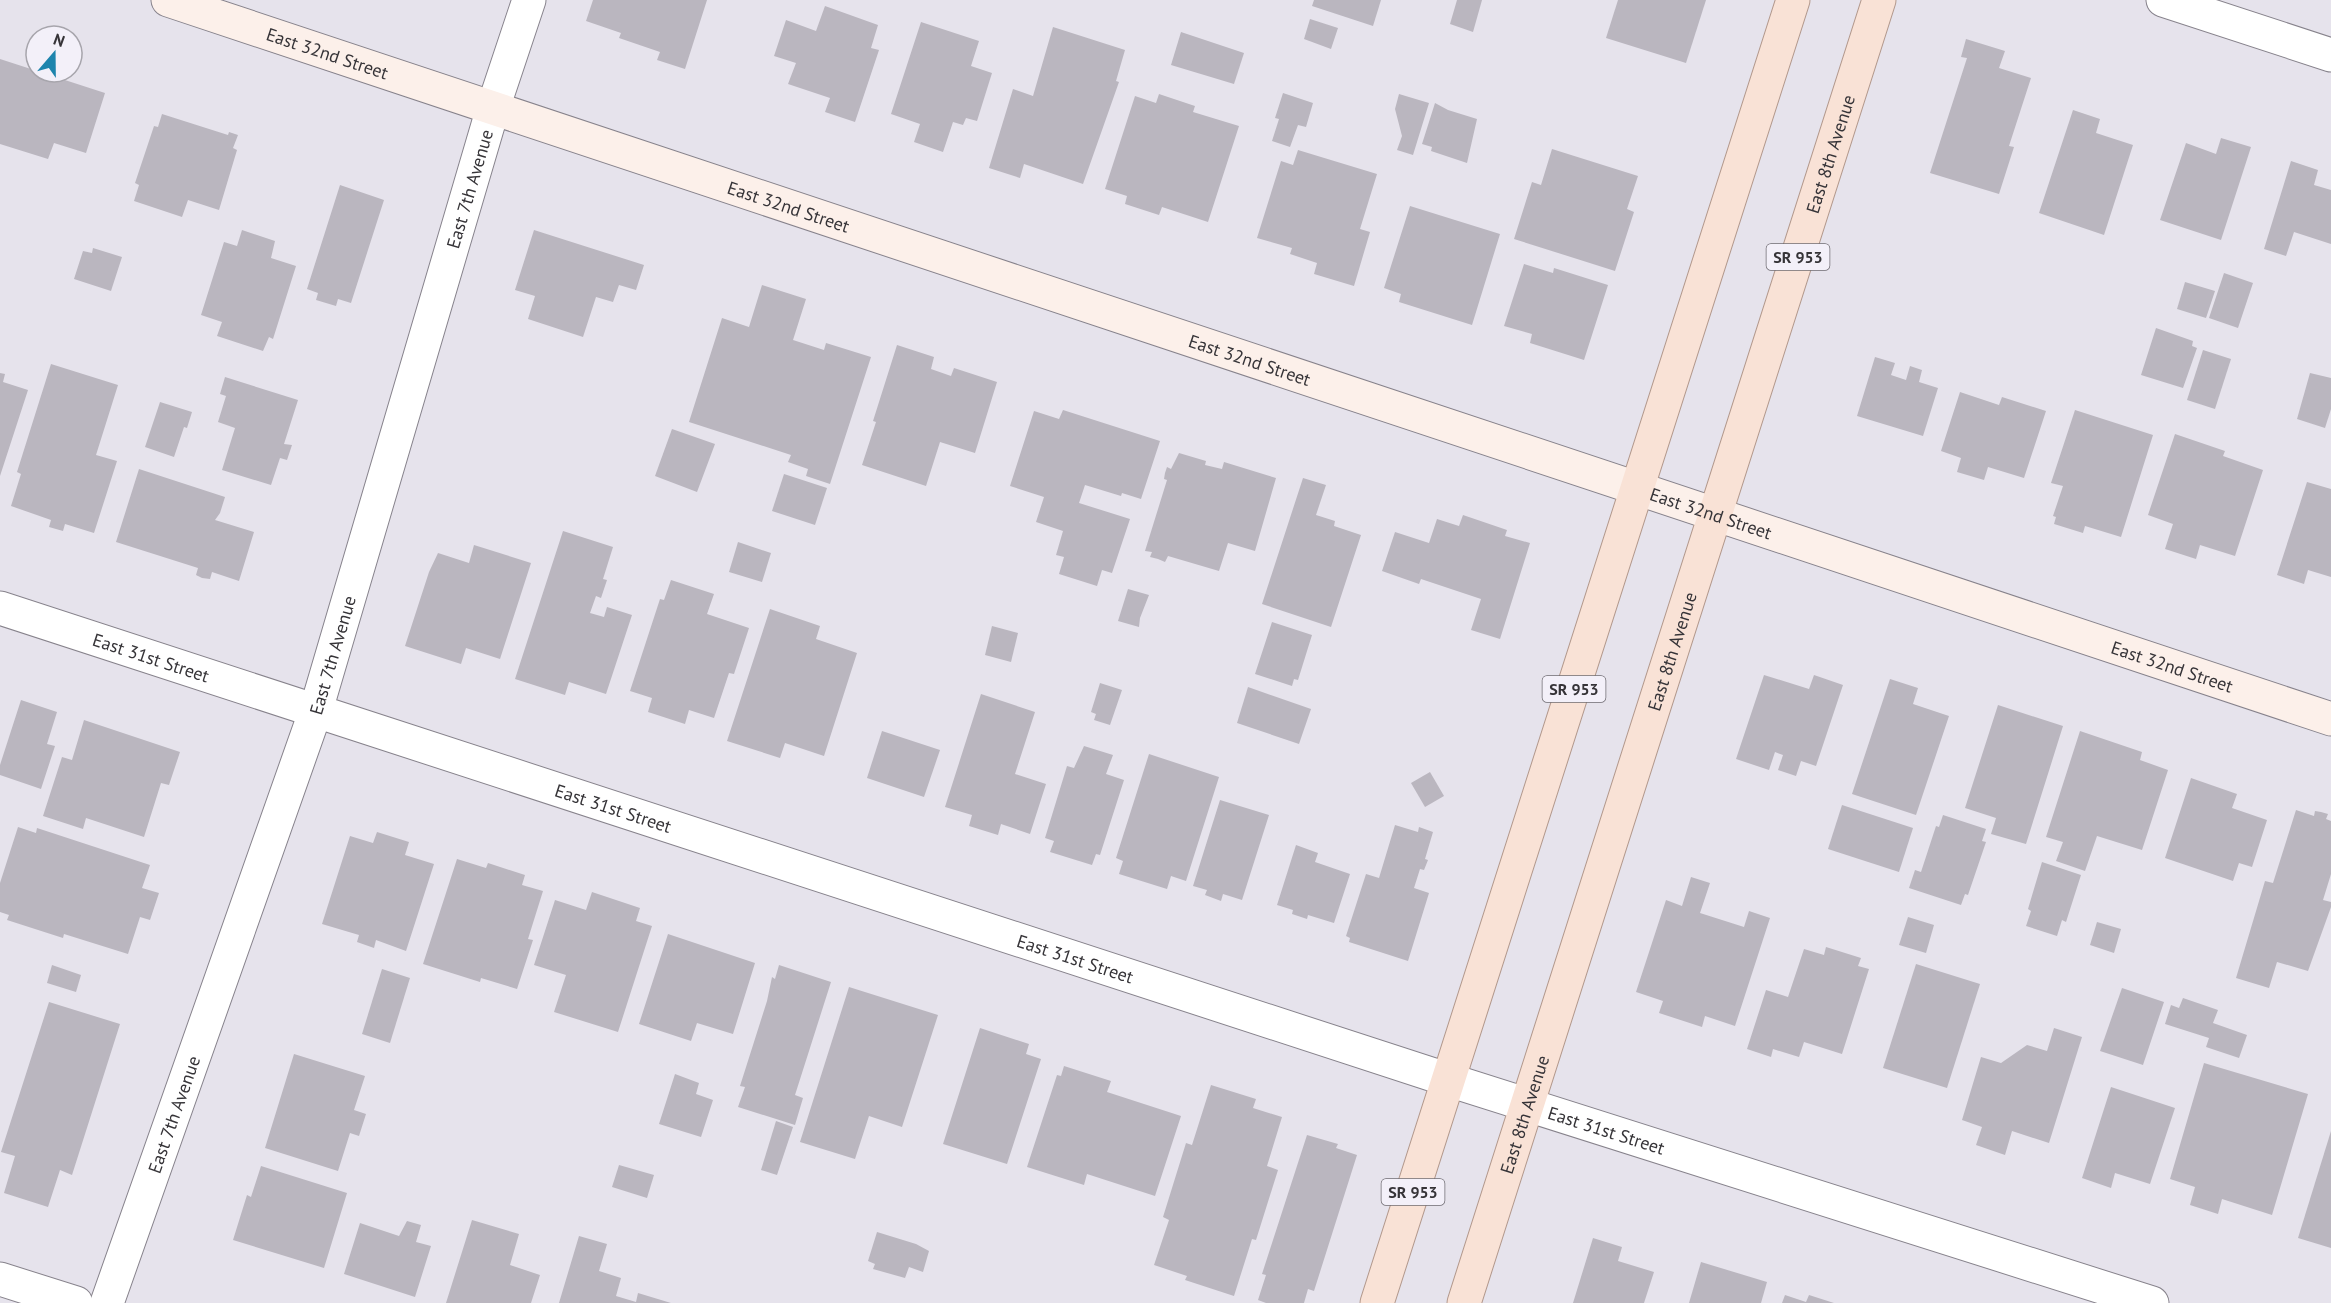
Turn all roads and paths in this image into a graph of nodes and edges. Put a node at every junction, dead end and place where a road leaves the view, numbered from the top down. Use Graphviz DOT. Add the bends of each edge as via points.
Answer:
graph roads {
  1 [pos="168,0"];
  2 [pos="529,0"];
  3 [pos="1792,0"];
  4 [pos="1879,0"];
  5 [pos="2163,0"];
  6 [pos="2331,55"];
  7 [pos="493,108"];
  8 [pos="1638,488"];
  9 [pos="1717,514"];
  10 [pos="0,608"];
  11 [pos="316,710"];
  12 [pos="2331,719"];
  13 [pos="1449,1080"];
  14 [pos="1527,1105"];
  15 [pos="0,1279"];
  16 [pos="76,1303"];
  17 [pos="107,1303"];
  18 [pos="1377,1303"];
  19 [pos="1464,1303"];
  20 [pos="2152,1303"];
  1 -- 7 [label="street, East 32nd Street"];
  2 -- 7 [label="street, East 7th Avenue"];
  3 -- 8 [label="main road, SR 953"];
  4 -- 9 [label="main road, East 8th Avenue / SR 953"];
  5 -- 6 [label="street"];
  7 -- 8 [label="street, East 32nd Street"];
  7 -- 11 [label="street, East 7th Avenue"];
  8 -- 9 [label="street, East 32nd Street"];
  8 -- 13 [label="main road, SR 953"];
  9 -- 12 [label="street, East 32nd Street"];
  9 -- 14 [label="main road, East 8th Avenue / SR 953"];
  10 -- 11 [label="street, East 31st Street"];
  11 -- 13 [label="street, East 31st Street"];
  11 -- 17 [label="street, East 7th Avenue"];
  13 -- 14 [label="street, East 31st Street"];
  13 -- 18 [label="main road, SR 953"];
  14 -- 19 [label="main road, East 8th Avenue / SR 953"];
  14 -- 20 [label="street, East 31st Street"];
  15 -- 16 [label="street"];
}
